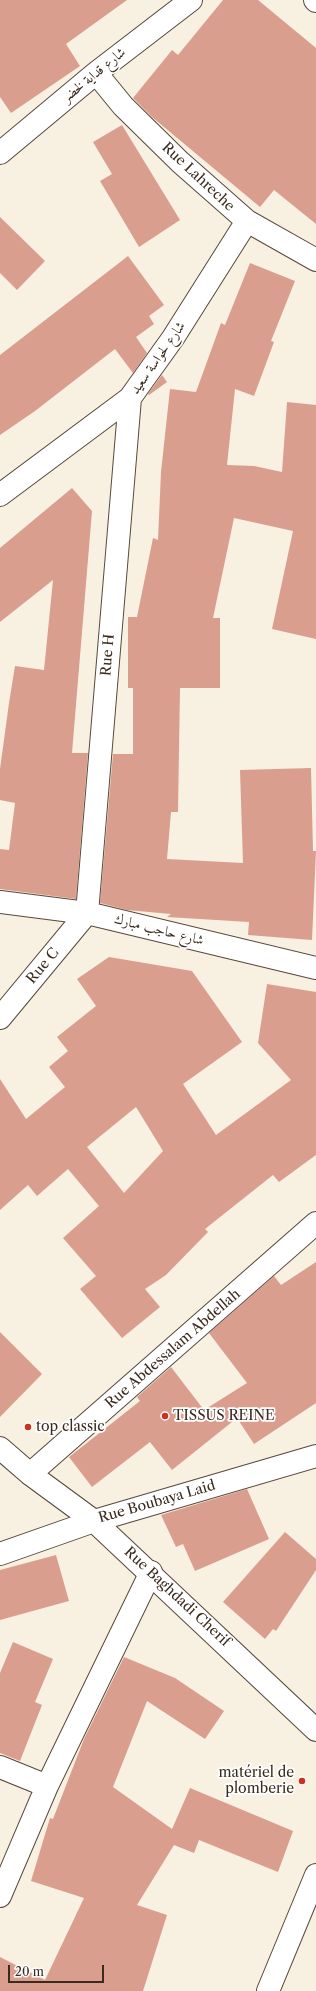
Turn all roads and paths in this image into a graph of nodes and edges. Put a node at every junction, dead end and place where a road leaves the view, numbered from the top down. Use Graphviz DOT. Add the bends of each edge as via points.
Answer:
graph roads {
  1 [pos="191,0"];
  2 [pos="96,73"];
  3 [pos="0,153"];
  4 [pos="247,221"];
  5 [pos="316,260"];
  6 [pos="130,398"];
  7 [pos="0,495"];
  8 [pos="0,902"];
  9 [pos="87,913"];
  10 [pos="316,968"];
  11 [pos="0,1018"];
  12 [pos="316,1223"];
  13 [pos="0,1448"];
  14 [pos="316,1456"];
  15 [pos="30,1474"];
  16 [pos="94,1521"];
  17 [pos="0,1554"];
  18 [pos="151,1572"];
  19 [pos="316,1730"];
  20 [pos="0,1767"];
  21 [pos="47,1786"];
  22 [pos="316,1875"];
  23 [pos="0,1896"];
  24 [pos="268,1991"];
  1 -- 2 [label="street, شارع قداية لخضر"];
  2 -- 3 [label="street, شارع قداية لخضر"];
  2 -- 4 [label="street, Rue Lahreche" via="123,106 180,162"];
  4 -- 5 [label="street, Rue Lahreche"];
  4 -- 6 [label="street, شارع لحواسة سعيد" via="173,338"];
  6 -- 7 [label="street, شارع لحواسة سعيد"];
  6 -- 9 [label="street, Rue H"];
  8 -- 9 [label="street, شارع حاجب مبارك"];
  9 -- 10 [label="street, شارع حاجب مبارك"];
  9 -- 11 [label="street, Rue C"];
  12 -- 15 [label="street, Rue Abdessalam Abdellah"];
  13 -- 15 [label="street, Rue Baghdadi Cherif"];
  14 -- 16 [label="street, Rue Boubaya Laid"];
  15 -- 16 [label="street, Rue Baghdadi Cherif"];
  16 -- 17 [label="street, Rue Boubaya Laid"];
  16 -- 18 [label="street, Rue Baghdadi Cherif"];
  18 -- 19 [label="street, Rue Baghdadi Cherif"];
  18 -- 21 [label="street"];
  20 -- 21 [label="street"];
  21 -- 23 [label="street"];
  22 -- 24 [label="street"];
}
